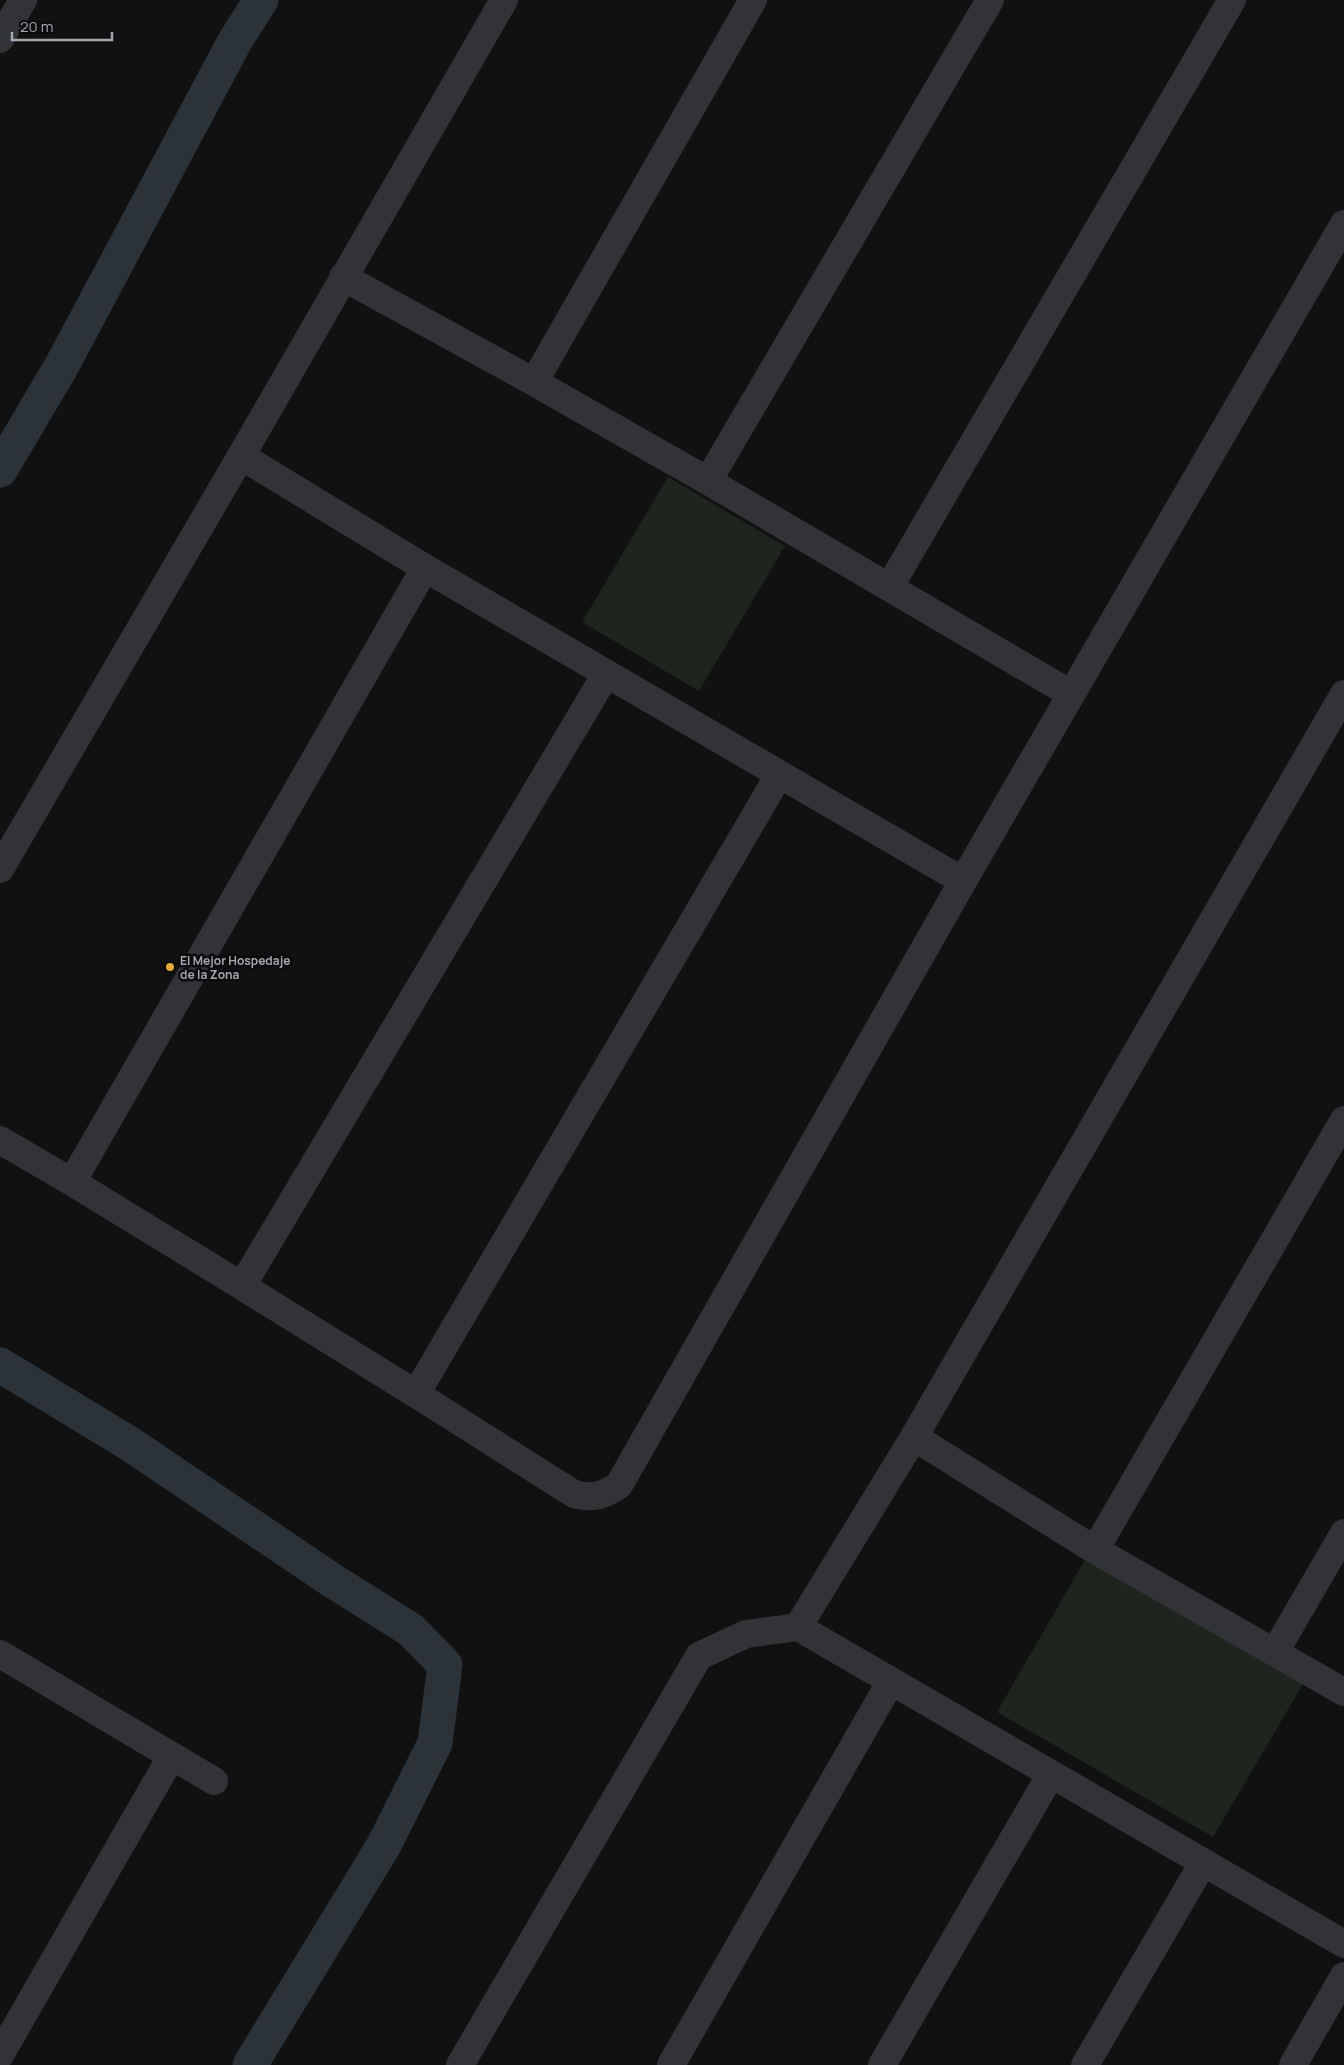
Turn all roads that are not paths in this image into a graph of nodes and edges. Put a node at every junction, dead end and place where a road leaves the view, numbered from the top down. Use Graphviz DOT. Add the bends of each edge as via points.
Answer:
graph roads {
  1 [pos="23,0"];
  2 [pos="504,0"];
  3 [pos="753,0"];
  4 [pos="990,0"];
  5 [pos="1232,0"];
  6 [pos="0,39"];
  7 [pos="1344,224"];
  8 [pos="343,276"];
  9 [pos="534,382"];
  10 [pos="241,456"];
  11 [pos="708,481"];
  12 [pos="425,568"];
  13 [pos="890,586"];
  14 [pos="606,674"];
  15 [pos="1071,694"];
  16 [pos="1344,694"];
  17 [pos="778,775"];
  18 [pos="0,869"];
  19 [pos="962,881"];
  20 [pos="1344,1120"];
  21 [pos="0,1140"];
  22 [pos="72,1182"];
  23 [pos="242,1286"];
  24 [pos="416,1394"];
  25 [pos="914,1437"];
  26 [pos="1344,1533"];
  27 [pos="1095,1550"];
  28 [pos="798,1627"];
  29 [pos="1275,1652"];
  30 [pos="0,1654"];
  31 [pos="891,1681"];
  32 [pos="1344,1692"];
  33 [pos="171,1757"];
  34 [pos="1051,1774"];
  35 [pos="214,1782"];
  36 [pos="1203,1863"];
  37 [pos="1344,1944"];
  38 [pos="1344,1976"];
  39 [pos="0,2055"];
  40 [pos="460,2065"];
  41 [pos="671,2065"];
  42 [pos="882,2065"];
  43 [pos="1084,2065"];
  44 [pos="1293,2065"];
  1 -- 6 [label="street"];
  2 -- 8 [label="street"];
  3 -- 9 [label="street"];
  4 -- 11 [label="street"];
  5 -- 13 [label="street"];
  7 -- 15 [label="street"];
  8 -- 9 [label="street"];
  8 -- 10 [label="street"];
  9 -- 11 [label="street"];
  10 -- 12 [label="street"];
  10 -- 18 [label="street"];
  11 -- 13 [label="street"];
  12 -- 14 [label="street"];
  12 -- 22 [label="street"];
  13 -- 15 [label="street"];
  14 -- 17 [label="street"];
  14 -- 23 [label="street"];
  15 -- 19 [label="street"];
  16 -- 25 [label="street"];
  17 -- 19 [label="street"];
  17 -- 24 [label="street"];
  19 -- 24 [label="street" via="619,1484 598,1497 574,1494"];
  20 -- 27 [label="street"];
  21 -- 22 [label="street"];
  22 -- 23 [label="street"];
  23 -- 24 [label="street"];
  25 -- 27 [label="street"];
  25 -- 28 [label="street"];
  26 -- 29 [label="street"];
  27 -- 29 [label="street"];
  28 -- 31 [label="street"];
  28 -- 40 [label="street" via="746,1634 698,1656"];
  29 -- 32 [label="street"];
  30 -- 33 [label="street"];
  31 -- 34 [label="street"];
  31 -- 41 [label="street"];
  33 -- 35 [label="street"];
  33 -- 39 [label="street"];
  34 -- 36 [label="street"];
  34 -- 42 [label="street"];
  36 -- 37 [label="street"];
  36 -- 43 [label="street"];
  38 -- 44 [label="street"];
}
